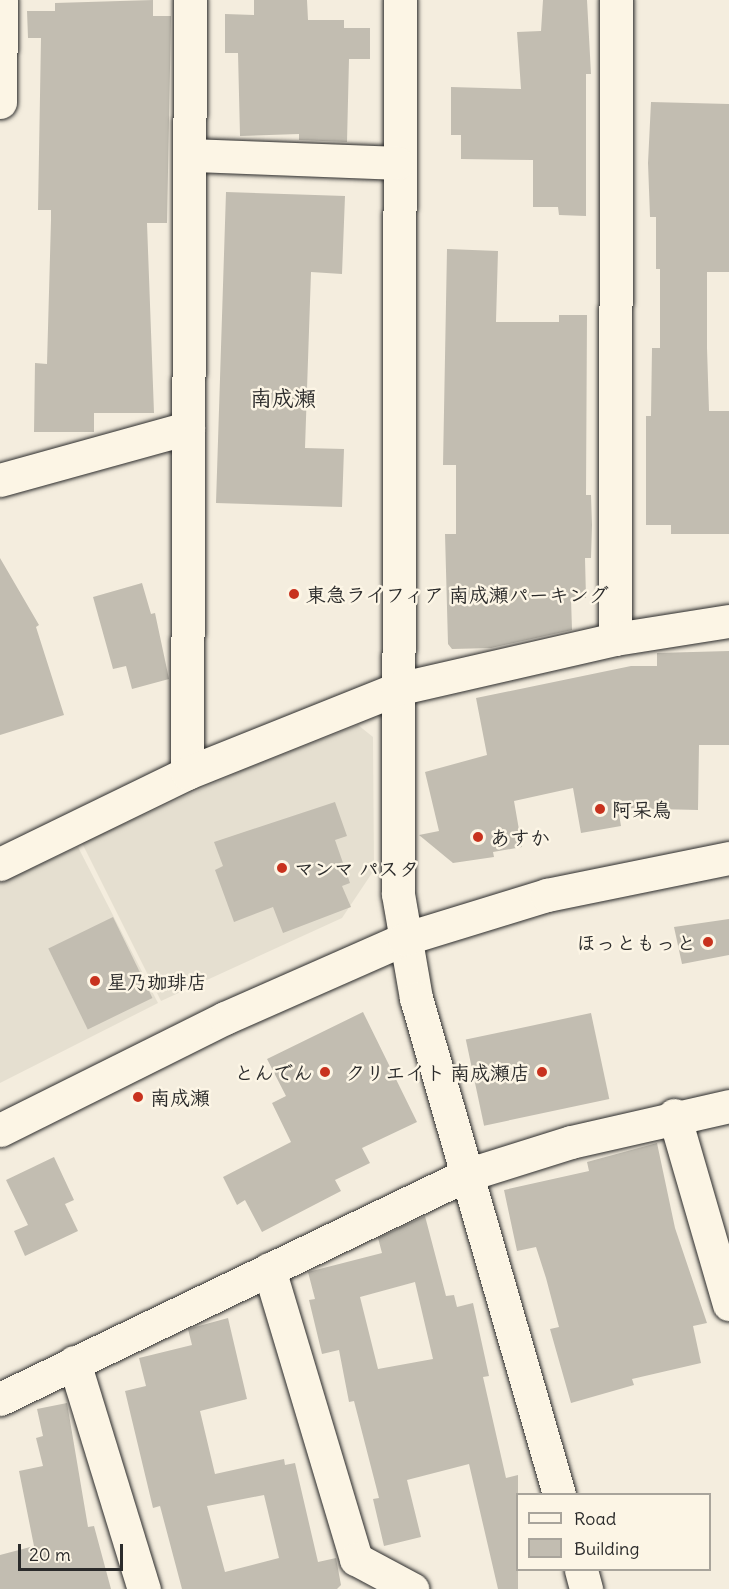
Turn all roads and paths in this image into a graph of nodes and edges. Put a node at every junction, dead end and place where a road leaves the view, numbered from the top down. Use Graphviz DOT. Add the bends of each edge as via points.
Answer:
graph roads {
  1 [pos="1,0"];
  2 [pos="190,0"];
  3 [pos="400,0"];
  4 [pos="616,0"];
  5 [pos="0,102"];
  6 [pos="192,155"];
  7 [pos="396,163"];
  8 [pos="188,428"];
  9 [pos="0,480"];
  10 [pos="729,621"];
  11 [pos="615,639"];
  12 [pos="397,689"];
  13 [pos="187,773"];
  14 [pos="729,858"];
  15 [pos="0,864"];
  16 [pos="404,939"];
  17 [pos="729,1106"];
  18 [pos="674,1115"];
  19 [pos="0,1130"];
  20 [pos="466,1175"];
  21 [pos="270,1269"];
  22 [pos="729,1304"];
  23 [pos="74,1362"];
  24 [pos="0,1399"];
  25 [pos="559,1493"];
  26 [pos="581,1571"];
  27 [pos="144,1589"];
  28 [pos="412,1589"];
  29 [pos="586,1589"];
  1 -- 5 [label="street"];
  2 -- 6 [label="street"];
  3 -- 7 [label="street"];
  4 -- 11 [label="street"];
  6 -- 7 [label="street"];
  6 -- 8 [label="street"];
  7 -- 12 [label="street"];
  8 -- 9 [label="street"];
  8 -- 13 [label="street"];
  10 -- 11 [label="street"];
  11 -- 12 [label="street"];
  12 -- 13 [label="street"];
  12 -- 16 [label="street" via="398,894"];
  13 -- 15 [label="street"];
  14 -- 16 [label="street" via="547,895"];
  16 -- 19 [label="street" via="225,1018"];
  16 -- 20 [label="street"];
  17 -- 18 [label="street"];
  18 -- 20 [label="street"];
  18 -- 22 [label="street"];
  20 -- 21 [label="street"];
  20 -- 25 [label="street"];
  21 -- 23 [label="street"];
  21 -- 28 [label="street" via="356,1558"];
  23 -- 24 [label="street"];
  23 -- 27 [label="street"];
  26 -- 29 [label="street"];
}
